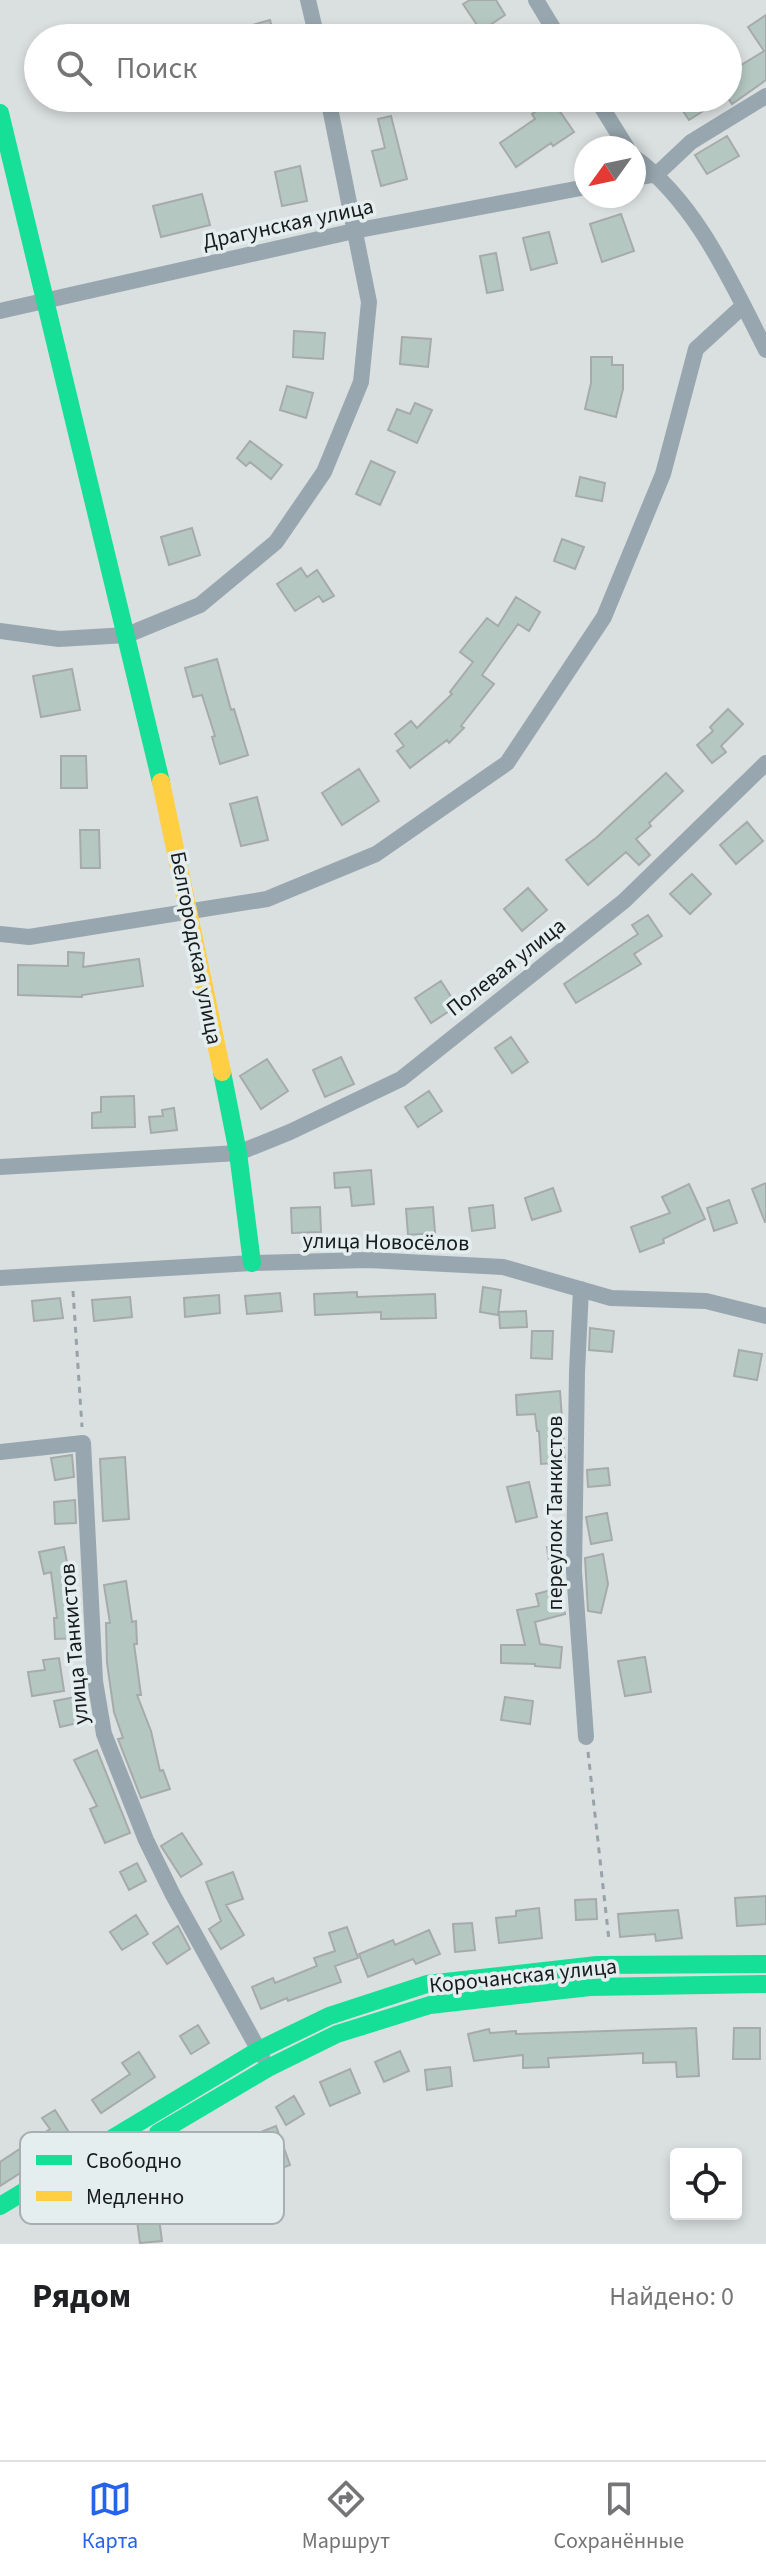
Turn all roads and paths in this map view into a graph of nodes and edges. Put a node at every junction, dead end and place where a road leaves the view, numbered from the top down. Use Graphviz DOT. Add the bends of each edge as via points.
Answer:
graph roads {
  1 [pos="308,0"];
  2 [pos="536,0"];
  3 [pos="314,24"];
  4 [pos="551,24"];
  5 [pos="766,96"];
  6 [pos="742,111"];
  7 [pos="331,112"];
  8 [pos="605,112"];
  9 [pos="740,112"];
  10 [pos="0,113"];
  11 [pos="620,136"];
  12 [pos="646,166"];
  13 [pos="657,174"];
  14 [pos="646,176"];
  15 [pos="574,189"];
  16 [pos="354,231"];
  17 [pos="44,301"];
  18 [pos="743,306"];
  19 [pos="0,311"];
  20 [pos="766,350"];
  21 [pos="0,631"];
  22 [pos="127,635"];
  23 [pos="766,763"];
  24 [pos="189,913"];
  25 [pos="0,934"];
  26 [pos="238,1153"];
  27 [pos="0,1167"];
  28 [pos="252,1263"];
  29 [pos="71,1274"];
  30 [pos="0,1278"];
  31 [pos="581,1289"];
  32 [pos="766,1316"];
  33 [pos="83,1443"];
  34 [pos="0,1452"];
  35 [pos="586,1737"];
  36 [pos="609,1940"];
  37 [pos="766,1964"];
  38 [pos="766,1984"];
  39 [pos="259,2050"];
  40 [pos="268,2068"];
  41 [pos="123,2132"];
  42 [pos="160,2132"];
  43 [pos="20,2194"];
  44 [pos="0,2206"];
  45 [pos="20,2214"];
  46 [pos="0,2226"];
  1 -- 3 [label="street"];
  2 -- 4 [label="street"];
  5 -- 6 [label="street"];
  7 -- 16 [label="street"];
  8 -- 11 [label="street"];
  9 -- 13 [label="street" via="691,142"];
  10 -- 17 [label="main road, Белгородская улица"];
  12 -- 13 [label="street"];
  13 -- 14 [label="street"];
  13 -- 18 [label="street" via="694,219"];
  15 -- 16 [label="street, Драгунская улица"];
  16 -- 17 [label="street, Драгунская улица"];
  16 -- 22 [label="street" via="369,302 361,382 324,472 276,542 200,605"];
  17 -- 19 [label="street, Драгунская улица"];
  17 -- 22 [label="main road, Белгородская улица"];
  18 -- 20 [label="street"];
  18 -- 24 [label="street" via="696,349 663,474 604,617 507,763 376,854 267,899"];
  21 -- 22 [label="street" via="59,639"];
  22 -- 24 [label="main road, Белгородская улица"];
  23 -- 26 [label="street, Полевая улица" via="624,901 401,1079"];
  24 -- 25 [label="street" via="29,937"];
  24 -- 26 [label="main road, Белгородская улица"];
  26 -- 27 [label="street, Полевая улица"];
  26 -- 28 [label="main road, Белгородская улица"];
  28 -- 29 [label="street, улица Новосёлов"];
  28 -- 31 [label="street, улица Новосёлов" via="368,1260 503,1267"];
  29 -- 30 [label="street, улица Новосёлов"];
  29 -- 33 [label="path"];
  31 -- 32 [label="street, улица Новосёлов" via="611,1298 706,1301"];
  31 -- 35 [label="street, переулок Танкистов" via="574,1571"];
  33 -- 34 [label="street"];
  33 -- 39 [label="street, улица Танкистов" via="95,1681 104,1734 153,1854"];
  35 -- 36 [label="path"];
  37 -- 39 [label="main road, Корочанская улица" via="597,1965 427,1984 329,2016"];
  38 -- 40 [label="main road, Корочанская улица" via="590,1987 430,2005 337,2034"];
  39 -- 40 [label="street, улица Танкистов"];
  39 -- 41 [label="main road, Корочанская улица"];
  40 -- 42 [label="main road, Корочанская улица"];
  43 -- 44 [label="main road, Корочанская улица"];
  45 -- 46 [label="main road"];
}
